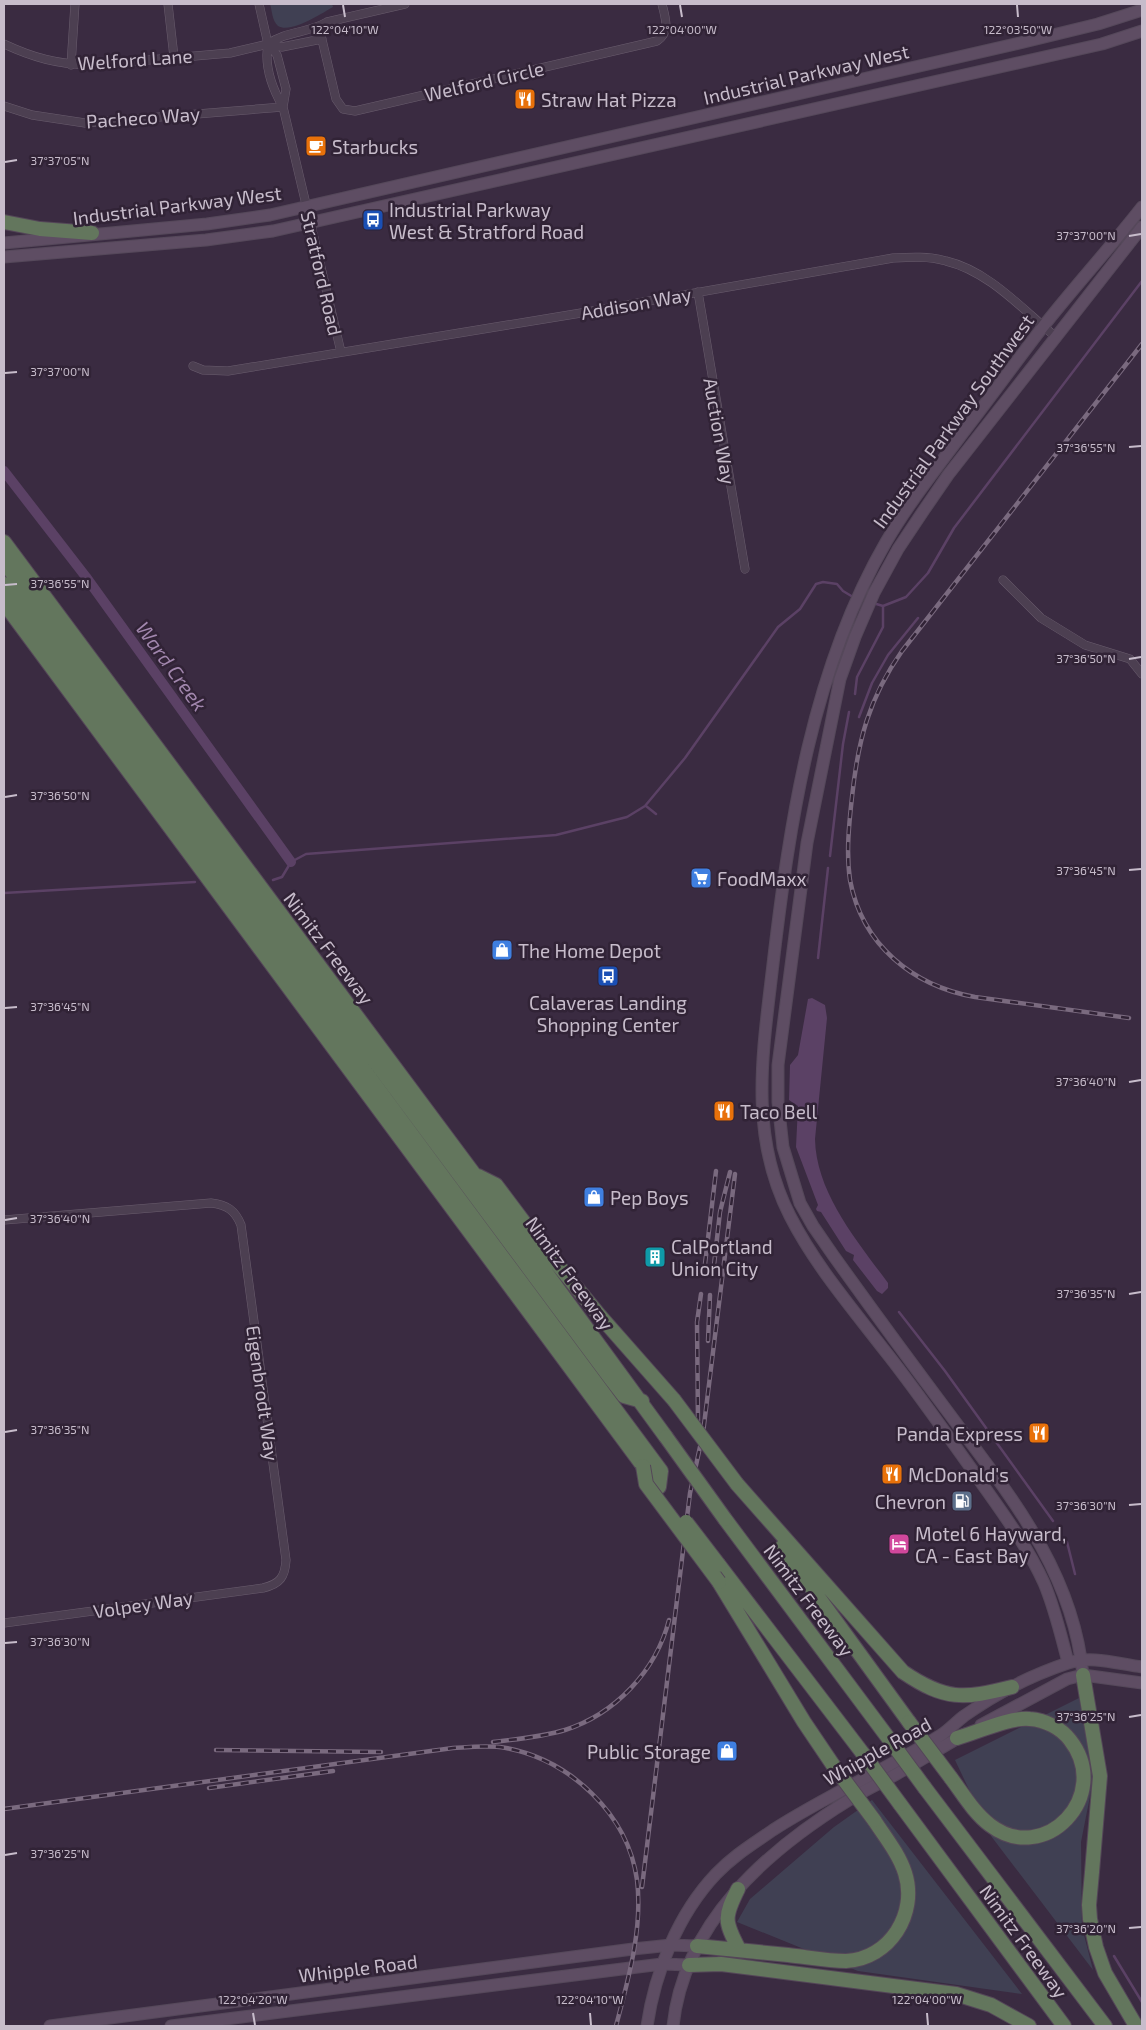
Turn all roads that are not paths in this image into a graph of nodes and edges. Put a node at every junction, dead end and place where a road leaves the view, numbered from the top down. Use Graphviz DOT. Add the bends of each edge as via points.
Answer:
graph roads {
  1 [pos="75,4"];
  2 [pos="168,4"];
  3 [pos="259,4"];
  4 [pos="405,4"];
  5 [pos="662,4"];
  6 [pos="1142,10"];
  7 [pos="319,27"];
  8 [pos="1142,31"];
  9 [pos="322,39"];
  10 [pos="4,44"];
  11 [pos="268,44"];
  12 [pos="174,57"];
  13 [pos="71,65"];
  14 [pos="4,106"];
  15 [pos="284,107"];
  16 [pos="306,206"];
  17 [pos="1142,207"];
  18 [pos="4,222"];
  19 [pos="310,223"];
  20 [pos="1142,227"];
  21 [pos="92,233"];
  22 [pos="4,243"];
  23 [pos="4,257"];
  24 [pos="698,292"];
  25 [pos="1043,326"];
  26 [pos="1056,337"];
  27 [pos="340,352"];
  28 [pos="193,366"];
  29 [pos="4,542"];
  30 [pos="4,562"];
  31 [pos="745,569"];
  32 [pos="1003,580"];
  33 [pos="4,584"];
  34 [pos="4,603"];
  35 [pos="1142,674"];
  36 [pos="790,834"];
  37 [pos="807,843"];
  38 [pos="474,1174"];
  39 [pos="4,1220"];
  40 [pos="873,1310"];
  41 [pos="857,1314"];
  42 [pos="642,1402"];
  43 [pos="643,1466"];
  44 [pos="737,1484"];
  45 [pos="659,1487"];
  46 [pos="281,1580"];
  47 [pos="4,1623"];
  48 [pos="1082,1659"];
  49 [pos="1068,1662"];
  50 [pos="1142,1667"];
  51 [pos="1084,1675"];
  52 [pos="1142,1683"];
  53 [pos="1012,1686"];
  54 [pos="957,1738"];
  55 [pos="738,1889"];
  56 [pos="671,1945"];
  57 [pos="697,1946"];
  58 [pos="739,1950"];
  59 [pos="662,1964"];
  60 [pos="689,1964"];
  61 [pos="50,2026"];
  62 [pos="171,2026"];
  63 [pos="647,2026"];
  64 [pos="673,2026"];
  65 [pos="1029,2026"];
  66 [pos="1064,2026"];
  67 [pos="1105,2026"];
  68 [pos="1136,2026"];
  1 -- 13 [label="street"];
  2 -- 12 [label="street"];
  3 -- 11 [label="street, Stratford Road"];
  4 -- 7 [label="street" via="327,22"];
  5 -- 9 [label="street, Welford Circle" via="666,30 657,41 355,111 343,109 336,99"];
  6 -- 16 [label="main road, Industrial Parkway West" via="1024,42"];
  7 -- 9 [label="street, Welford Circle"];
  7 -- 11 [label="street" via="279,36"];
  8 -- 19 [label="main road, Industrial Parkway West" via="1102,44"];
  9 -- 11 [label="street" via="282,47"];
  10 -- 13 [label="street, Welford Lane" via="30,56"];
  11 -- 12 [label="street, Welford Lane" via="230,52"];
  11 -- 15 [label="street, Stratford Road" via="266,57 274,92"];
  11 -- 15 [label="street, Stratford Road" via="277,55 286,89"];
  12 -- 13 [label="street, Welford Lane"];
  14 -- 15 [label="street, Pacheco Way" via="32,115 85,123"];
  15 -- 16 [label="street, Stratford Road"];
  16 -- 19 [label="street, Stratford Road"];
  16 -- 21 [label="main road, Industrial Parkway West" via="237,220"];
  17 -- 25 [label="main road, Industrial Parkway Southwest"];
  18 -- 21 [label="highway"];
  19 -- 23 [label="main road, Industrial Parkway West" via="206,240"];
  19 -- 27 [label="street, Stratford Road"];
  20 -- 26 [label="main road, Industrial Parkway Southwest"];
  21 -- 22 [label="main road, Industrial Parkway West"];
  24 -- 25 [label="street, Addison Way" via="920,256 947,261 972,271"];
  24 -- 27 [label="street, Addison Way"];
  24 -- 31 [label="street, Auction Way"];
  25 -- 26 [label="street, Addison Way"];
  25 -- 36 [label="main road, Industrial Parkway Southwest" via="937,467 886,543 827,675"];
  26 -- 37 [label="main road, Industrial Parkway Southwest" via="948,475 898,549 874,593 840,679"];
  27 -- 28 [label="street, Addison Way" via="228,371 203,370"];
  29 -- 38 [label="highway, Nimitz Freeway"];
  30 -- 42 [label="highway" via="615,1385 624,1396"];
  32 -- 35 [label="street" via="1041,618 1085,645 1130,659"];
  33 -- 45 [label="highway" via="661,1470"];
  34 -- 43 [label="highway, Nimitz Freeway"];
  36 -- 37 [label="main road"];
  36 -- 41 [label="main road, Industrial Parkway Southwest" via="762,1062 761,1101 766,1144 773,1179 792,1221 828,1277"];
  37 -- 40 [label="main road, Industrial Parkway Southwest" via="778,1066 780,1127 800,1203 824,1243"];
  38 -- 42 [label="highway, Nimitz Freeway"];
  38 -- 44 [label="highway, bridge" via="496,1185 600,1316 674,1400"];
  39 -- 46 [label="street, Eigenbrodt Way" via="211,1203 231,1208 237,1215 241,1225 286,1560"];
  40 -- 41 [label="main road"];
  40 -- 48 [label="main road, Industrial Parkway Southwest" via="1008,1492 1041,1542 1067,1600"];
  41 -- 49 [label="main road, Industrial Parkway Southwest" via="933,1415 1024,1547 1053,1608"];
  42 -- 67 [label="highway, Nimitz Freeway, bridge" via="925,1788"];
  43 -- 45 [label="highway, Nimitz Freeway"];
  43 -- 58 [label="highway, bridge" via="646,1484 719,1582 804,1722 900,1860 907,1882 905,1917 892,1938 873,1953 847,1961"];
  44 -- 53 [label="highway" via="903,1672 942,1694 969,1696"];
  44 -- 54 [label="highway, bridge" via="982,1818 1004,1833 1040,1835 1058,1827 1076,1808 1084,1783 1082,1763 1074,1745 1060,1730 1041,1721 1020,1719"];
  45 -- 66 [label="highway, Nimitz Freeway, bridge" via="864,1755"];
  46 -- 47 [label="street, Volpey Way" via="263,1588"];
  48 -- 49 [label="main road, Whipple Road"];
  48 -- 50 [label="main road, Whipple Road"];
  48 -- 51 [label="main road, Industrial Parkway Southwest"];
  49 -- 51 [label="main road"];
  49 -- 53 [label="main road, Whipple Road"];
  51 -- 52 [label="main road, Whipple Road"];
  51 -- 54 [label="main road, Whipple Road" via="1067,1679"];
  51 -- 68 [label="highway" via="1100,1776 1090,1918 1105,1973"];
  53 -- 56 [label="main road, Whipple Road" via="942,1734 796,1816 735,1856 690,1908"];
  54 -- 55 [label="main road, Whipple Road" via="827,1814 786,1844"];
  55 -- 57 [label="main road, Whipple Road"];
  55 -- 58 [label="highway" via="729,1906 727,1920"];
  56 -- 57 [label="main road, Whipple Road"];
  56 -- 59 [label="main road"];
  56 -- 61 [label="main road, Whipple Road"];
  57 -- 58 [label="highway"];
  57 -- 60 [label="main road, Whipple Road"];
  59 -- 60 [label="main road, Whipple Road"];
  59 -- 62 [label="main road, Whipple Road"];
  59 -- 63 [label="main road"];
  60 -- 64 [label="main road" via="678,1996"];
  60 -- 65 [label="highway" via="720,1964 956,1994 992,2005"];
}
